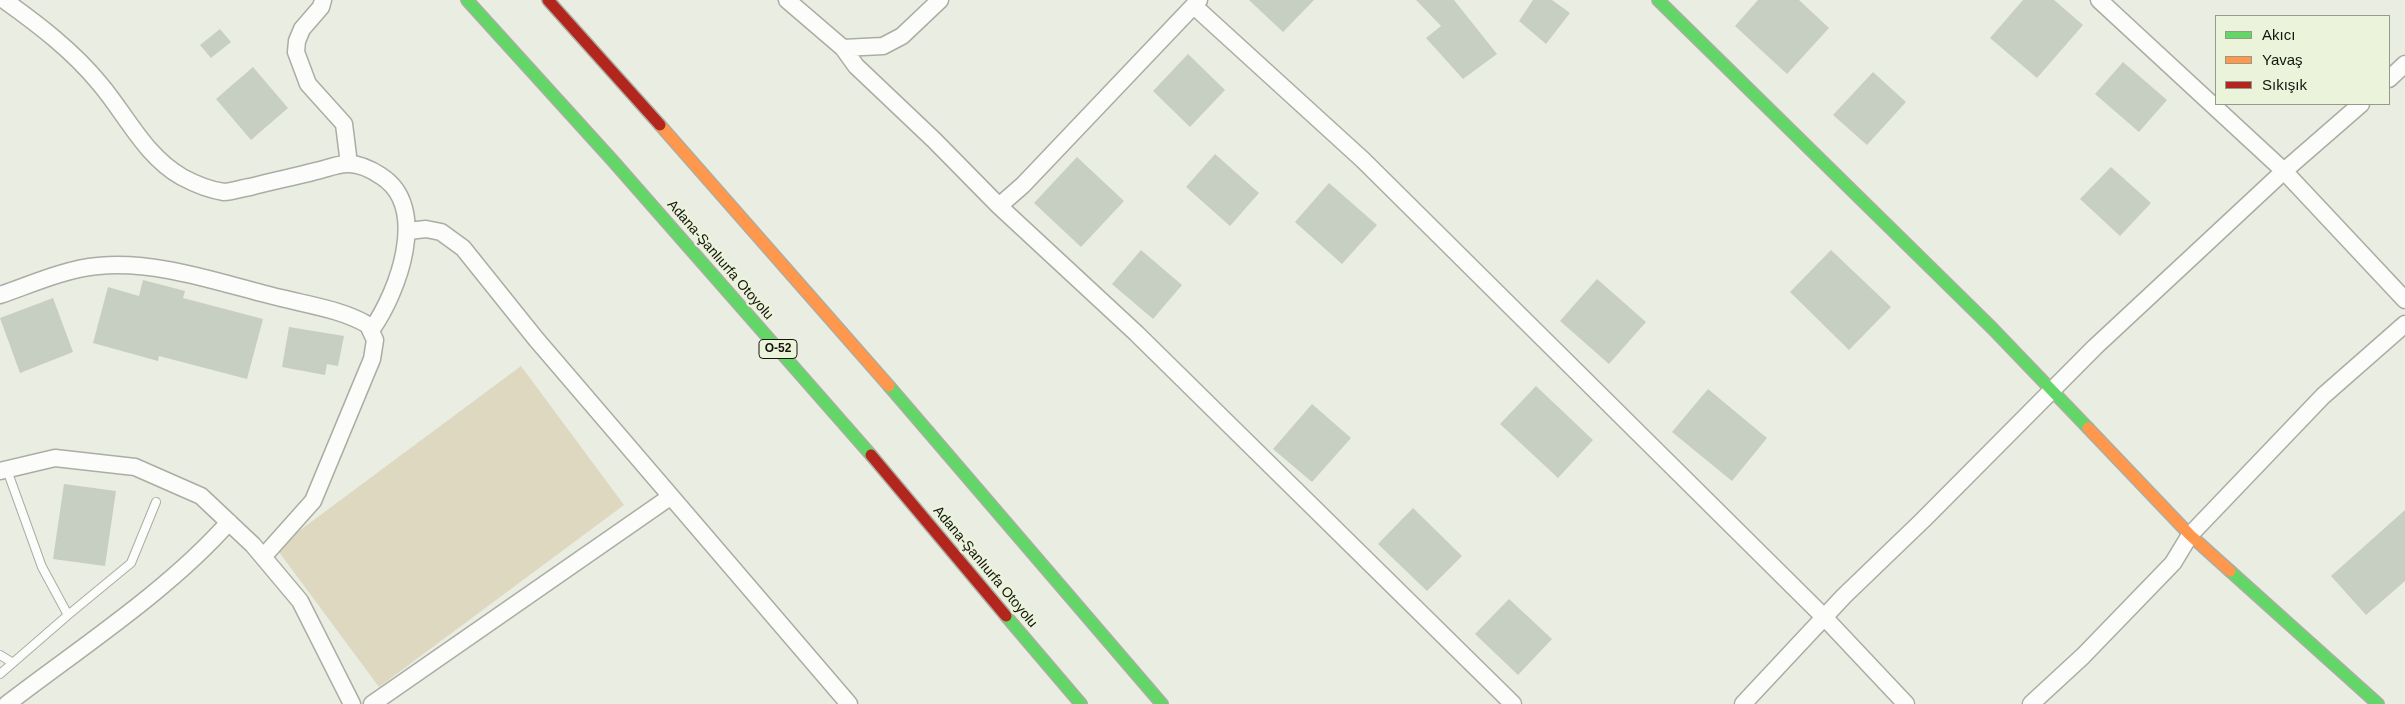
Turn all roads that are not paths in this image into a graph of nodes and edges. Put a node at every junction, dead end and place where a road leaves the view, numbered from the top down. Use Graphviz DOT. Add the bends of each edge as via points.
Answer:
graph roads {
  1 [pos="4,0"];
  2 [pos="323,0"];
  3 [pos="467,0"];
  4 [pos="548,0"];
  5 [pos="787,0"];
  6 [pos="940,0"];
  7 [pos="1658,0"];
  8 [pos="2099,0"];
  9 [pos="1196,3"];
  10 [pos="843,48"];
  11 [pos="2405,64"];
  12 [pos="2390,78"];
  13 [pos="2360,105"];
  14 [pos="348,164"];
  15 [pos="2284,171"];
  16 [pos="999,206"];
  17 [pos="408,231"];
  18 [pos="0,295"];
  19 [pos="2405,300"];
  20 [pos="2405,324"];
  21 [pos="372,329"];
  22 [pos="2053,390"];
  23 [pos="4,470"];
  24 [pos="670,497"];
  25 [pos="156,502"];
  26 [pos="229,522"];
  27 [pos="2190,535"];
  28 [pos="263,557"];
  29 [pos="68,615"];
  30 [pos="1824,617"];
  31 [pos="0,655"];
  32 [pos="13,663"];
  33 [pos="0,674"];
  34 [pos="2367,700"];
  35 [pos="7,704"];
  36 [pos="352,704"];
  37 [pos="372,704"];
  38 [pos="848,704"];
  39 [pos="1081,704"];
  40 [pos="1162,704"];
  41 [pos="1513,704"];
  42 [pos="1743,704"];
  43 [pos="1906,704"];
  44 [pos="2031,704"];
  1 -- 14 [label="street" via="82,64 114,101 146,147 168,168 188,180 226,192"];
  2 -- 14 [label="street" via="302,29 296,52 308,84 344,124"];
  3 -- 39 [label="main road, Adana-Şanlıurfa Otoyolu / O-52" via="865,448"];
  4 -- 40 [label="main road" via="907,406"];
  5 -- 10 [label="street"];
  6 -- 10 [label="street" via="902,36 883,46"];
  7 -- 22 [label="main road"];
  8 -- 15 [label="street"];
  9 -- 16 [label="street"];
  9 -- 30 [label="street" via="1363,160"];
  10 -- 16 [label="street" via="856,66"];
  11 -- 12 [label="street"];
  13 -- 15 [label="street"];
  14 -- 17 [label="street" via="374,171 394,187 405,208"];
  15 -- 19 [label="street"];
  15 -- 22 [label="street" via="2160,285"];
  16 -- 41 [label="street" via="1136,333"];
  17 -- 21 [label="street" via="392,291"];
  17 -- 24 [label="street" via="426,229 441,232 462,248"];
  18 -- 21 [label="street" via="76,270 111,265 139,266 331,311 363,322"];
  20 -- 27 [label="street" via="2323,396"];
  21 -- 28 [label="street" via="375,340 372,359 313,501"];
  22 -- 27 [label="main road"];
  22 -- 30 [label="street"];
  23 -- 26 [label="street" via="55,458 135,466 201,496"];
  23 -- 29 [label="lane" via="42,567"];
  24 -- 37 [label="street"];
  24 -- 38 [label="street"];
  25 -- 29 [label="lane" via="131,563"];
  26 -- 28 [label="street"];
  26 -- 35 [label="street" via="210,543 151,593"];
  27 -- 34 [label="main road"];
  27 -- 44 [label="street" via="2173,564"];
  28 -- 36 [label="street" via="300,601"];
  29 -- 32 [label="lane"];
  30 -- 42 [label="street"];
  30 -- 43 [label="street"];
  31 -- 32 [label="lane"];
  32 -- 33 [label="lane"];
}
